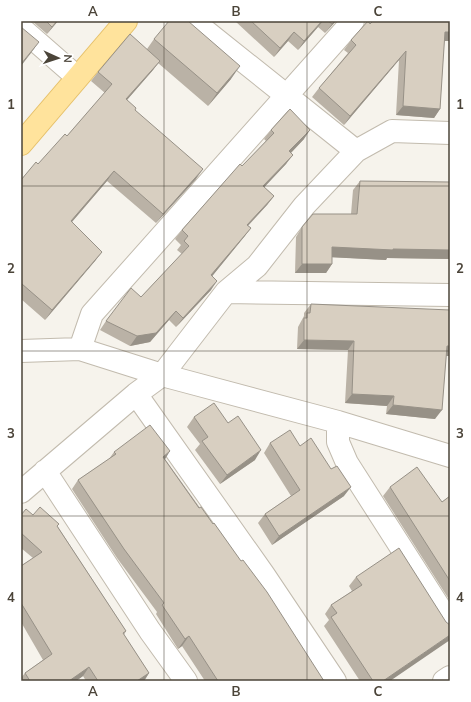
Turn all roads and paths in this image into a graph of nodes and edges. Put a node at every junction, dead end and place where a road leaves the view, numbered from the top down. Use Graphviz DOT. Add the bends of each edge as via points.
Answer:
graph roads {
  1 [pos="126,21"];
  2 [pos="193,21"];
  3 [pos="352,21"];
  4 [pos="21,28"];
  5 [pos="77,77"];
  6 [pos="286,95"];
  7 [pos="450,133"];
  8 [pos="21,144"];
  9 [pos="356,151"];
  10 [pos="226,292"];
  11 [pos="450,295"];
  12 [pos="80,349"];
  13 [pos="21,351"];
  14 [pos="162,374"];
  15 [pos="136,394"];
  16 [pos="338,422"];
  17 [pos="450,456"];
  18 [pos="45,471"];
  19 [pos="21,492"];
  20 [pos="450,624"];
  21 [pos="450,677"];
  22 [pos="186,681"];
  23 [pos="336,681"];
  24 [pos="444,681"];
  1 -- 5 [label="main road"];
  2 -- 6 [label="street"];
  3 -- 6 [label="street"];
  4 -- 5 [label="street"];
  5 -- 8 [label="main road"];
  6 -- 9 [label="street"];
  6 -- 12 [label="street" via="92,314"];
  7 -- 9 [label="street" via="392,131"];
  9 -- 10 [label="street" via="304,206 257,266"];
  10 -- 11 [label="street"];
  10 -- 14 [label="street"];
  12 -- 13 [label="street"];
  12 -- 14 [label="street"];
  14 -- 15 [label="street"];
  14 -- 16 [label="street"];
  15 -- 18 [label="street"];
  15 -- 23 [label="street"];
  16 -- 17 [label="street"];
  16 -- 20 [label="street" via="338,442 347,463"];
  18 -- 19 [label="street"];
  18 -- 22 [label="street" via="150,631"];
  21 -- 24 [label="street"];
}
